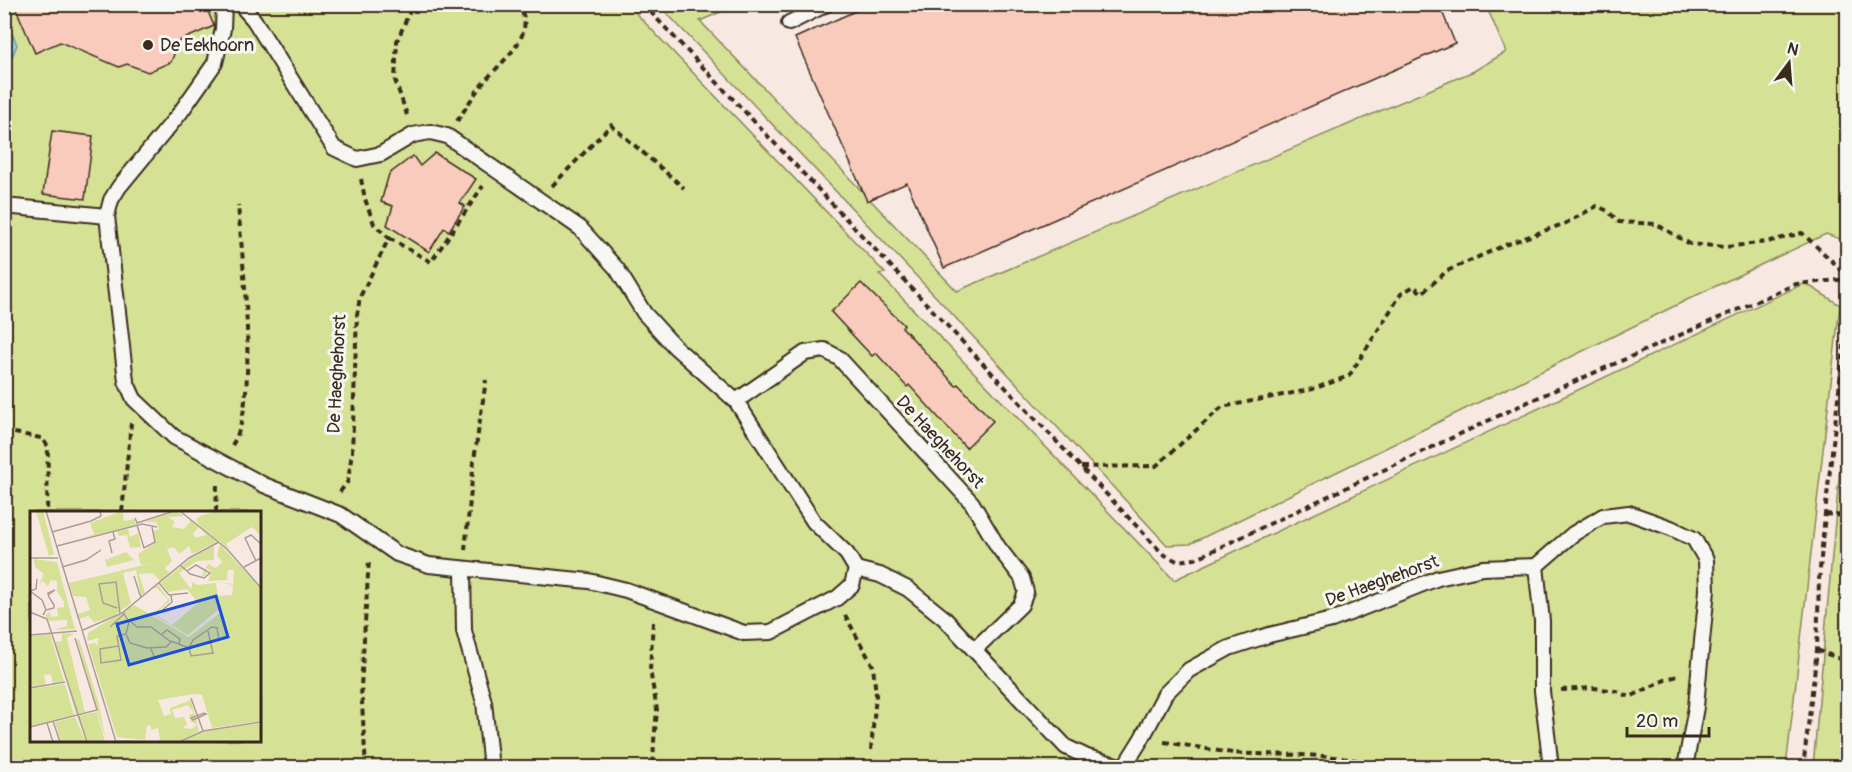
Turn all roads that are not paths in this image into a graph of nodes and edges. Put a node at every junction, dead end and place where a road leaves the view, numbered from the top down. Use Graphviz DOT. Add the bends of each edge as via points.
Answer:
graph roads {
  1 [pos="224,4"];
  2 [pos="240,4"];
  3 [pos="827,4"];
  4 [pos="789,23"];
  5 [pos="4,206"];
  6 [pos="107,216"];
  7 [pos="736,401"];
  8 [pos="1536,566"];
  9 [pos="463,569"];
  10 [pos="856,569"];
  11 [pos="974,650"];
  12 [pos="1124,767"];
  13 [pos="491,768"];
  14 [pos="1551,768"];
  15 [pos="1685,768"];
  1 -- 6 [label="lane" via="215,63 119,187"];
  2 -- 7 [label="lane" via="334,148 357,159 381,154 413,135 430,132 447,136 580,228 617,269 644,313 675,347"];
  3 -- 4 [label="lane"];
  5 -- 6 [label="lane"];
  6 -- 9 [label="lane" via="126,381 134,399 174,437 264,485 341,515 397,554 429,565"];
  7 -- 10 [label="lane" via="814,522 848,554"];
  7 -- 11 [label="lane, De Haeghehorst" via="805,353 824,350 839,358 972,502 998,547 1022,578 1026,592 1021,606"];
  8 -- 12 [label="lane, De Haeghehorst" via="1483,568 1438,578 1332,620 1269,634 1229,648 1189,670 1165,694"];
  8 -- 14 [label="lane" via="1542,621 1542,691"];
  8 -- 15 [label="lane" via="1603,516 1629,513 1694,539 1706,560 1707,590 1696,707"];
  9 -- 10 [label="lane" via="589,581 626,590 744,633 771,632 837,598 852,585"];
  9 -- 13 [label="lane" via="464,631 484,702"];
  10 -- 11 [label="lane, De Haeghehorst" via="880,575 908,589 944,618"];
  11 -- 12 [label="lane, De Haeghehorst" via="1066,747"];
}
